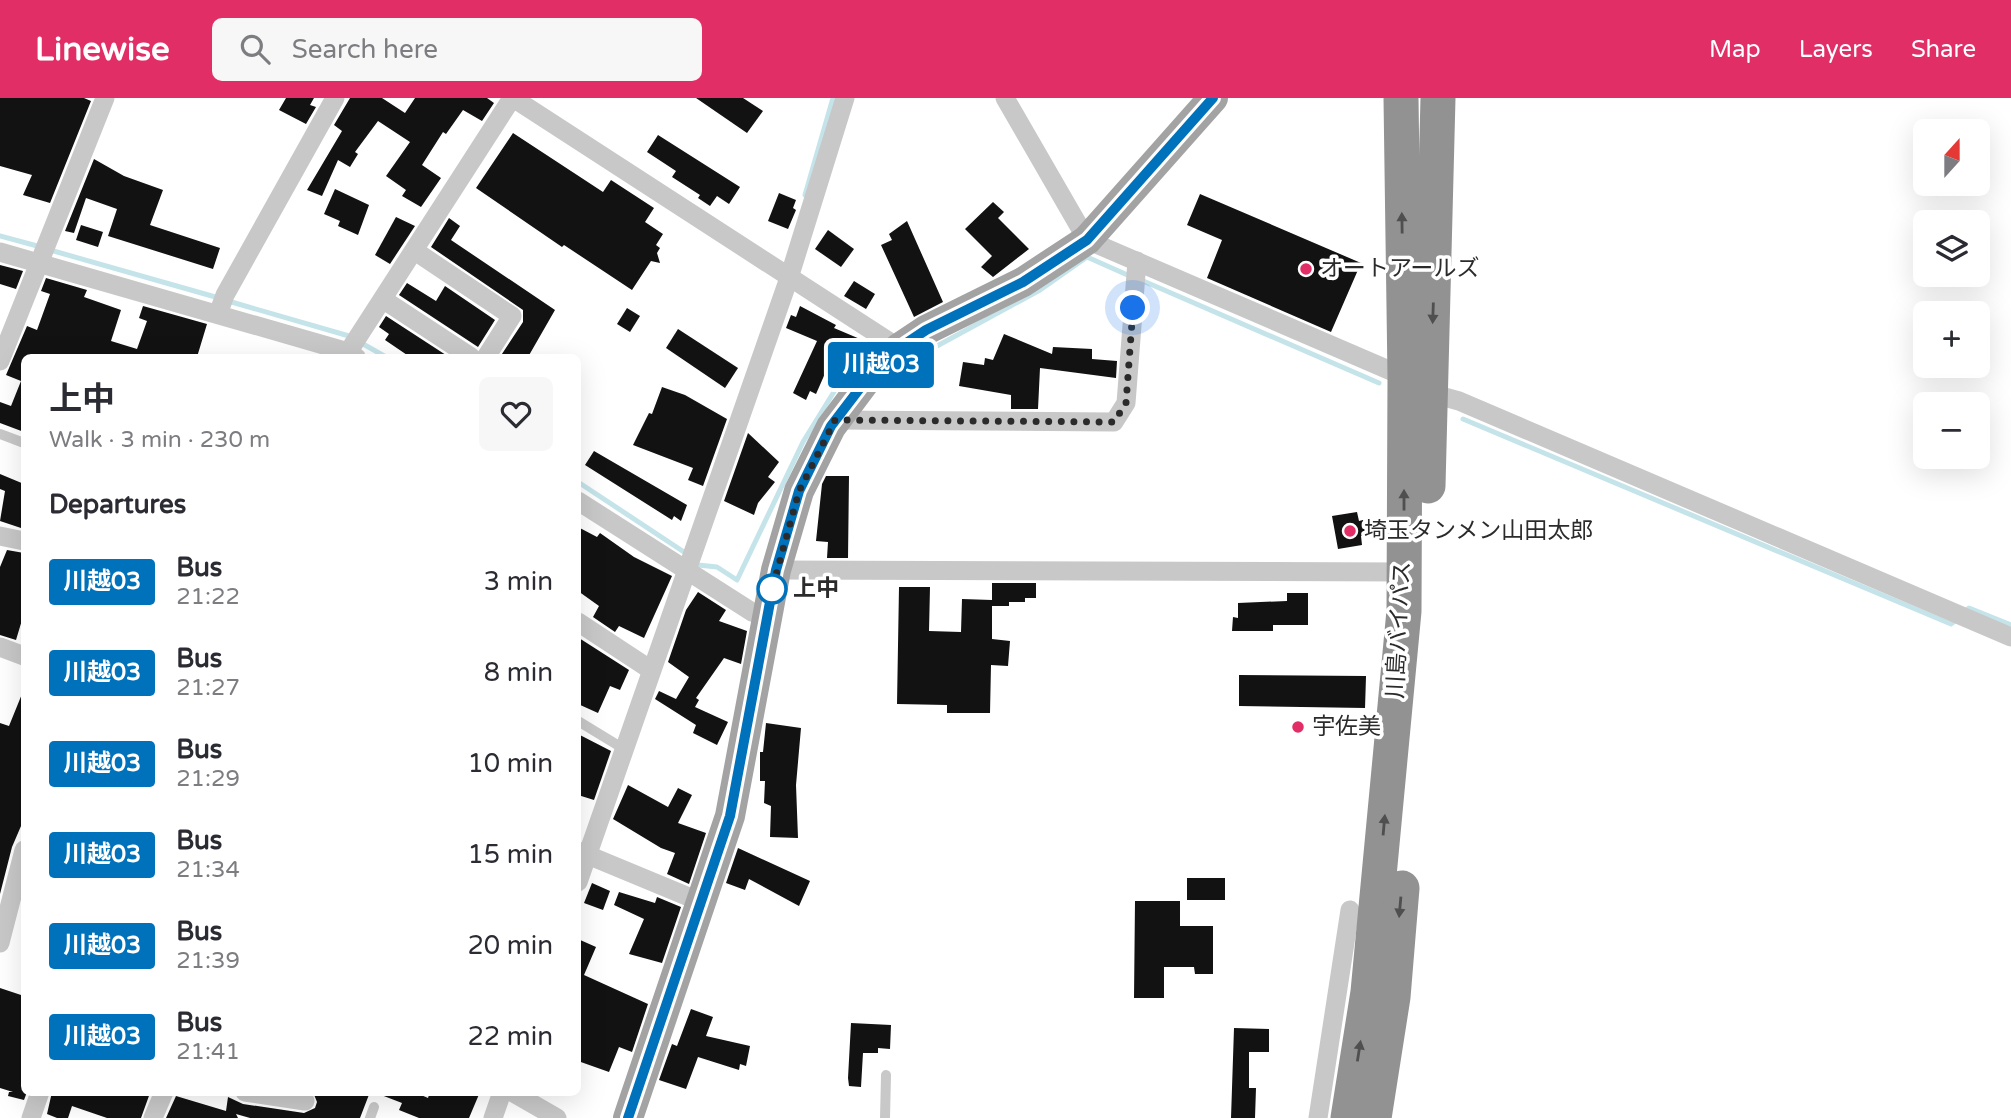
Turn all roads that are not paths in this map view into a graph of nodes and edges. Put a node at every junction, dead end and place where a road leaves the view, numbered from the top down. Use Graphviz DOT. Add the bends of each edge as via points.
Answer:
graph roads {
  1 [pos="105,98"];
  2 [pos="335,98"];
  3 [pos="512,98"];
  4 [pos="845,98"];
  5 [pos="1005,98"];
  6 [pos="1213,98"];
  7 [pos="1401,98"];
  8 [pos="1438,98"];
  9 [pos="1087,240"];
  10 [pos="415,251"];
  11 [pos="0,252"];
  12 [pos="43,253"];
  13 [pos="1137,261"];
  14 [pos="789,278"];
  15 [pos="384,300"];
  16 [pos="222,305"];
  17 [pos="899,348"];
  18 [pos="352,350"];
  19 [pos="466,354"];
  20 [pos="488,354"];
  21 [pos="0,361"];
  22 [pos="1418,385"];
  23 [pos="835,420"];
  24 [pos="0,434"];
  25 [pos="21,442"];
  26 [pos="581,503"];
  27 [pos="0,536"];
  28 [pos="21,540"];
  29 [pos="687,570"];
  30 [pos="776,570"];
  31 [pos="1404,572"];
  32 [pos="766,616"];
  33 [pos="581,624"];
  34 [pos="2011,637"];
  35 [pos="0,647"];
  36 [pos="21,655"];
  37 [pos="652,670"];
  38 [pos="581,723"];
  39 [pos="624,749"];
  40 [pos="582,852"];
  41 [pos="20,887"];
  42 [pos="701,902"];
  43 [pos="1350,910"];
  44 [pos="0,943"];
  45 [pos="886,1075"];
  46 [pos="39,1096"];
  47 [pos="162,1096"];
  48 [pos="288,1096"];
  49 [pos="501,1096"];
  50 [pos="519,1096"];
  51 [pos="305,1101"];
  52 [pos="374,1107"];
  53 [pos="31,1118"];
  54 [pos="153,1118"];
  55 [pos="370,1118"];
  56 [pos="494,1118"];
  57 [pos="556,1118"];
  58 [pos="628,1118"];
  59 [pos="884,1118"];
  60 [pos="1318,1118"];
  61 [pos="1348,1118"];
  62 [pos="1374,1118"];
  1 -- 12 [label="street"];
  2 -- 16 [label="street"];
  3 -- 10 [label="street"];
  3 -- 14 [label="street"];
  4 -- 14 [label="street"];
  5 -- 9 [label="street"];
  6 -- 9 [label="main road"];
  22 -- 7 [label="highway, 川島バイパス, one-way"];
  8 -- 22 [label="highway, 川島バイパス, one-way"];
  9 -- 13 [label="street"];
  9 -- 17 [label="main road" via="1023,282"];
  10 -- 15 [label="street"];
  10 -- 20 [label="street" via="512,316"];
  11 -- 12 [label="street"];
  12 -- 16 [label="street"];
  12 -- 21 [label="street"];
  13 -- 22 [label="street"];
  13 -- 23 [label="street" via="1126,403 1114,422"];
  14 -- 17 [label="street"];
  14 -- 29 [label="street"];
  15 -- 18 [label="street"];
  15 -- 19 [label="street"];
  16 -- 18 [label="street"];
  17 -- 23 [label="main road" via="870,375"];
  31 -- 22 [label="highway, 川島バイパス, one-way"];
  22 -- 34 [label="street"];
  22 -- 62 [label="highway, 川島バイパス, one-way" via="1423,629 1393,997"];
  23 -- 30 [label="main road" via="799,491"];
  24 -- 25 [label="lane"];
  26 -- 29 [label="street"];
  27 -- 28 [label="street"];
  29 -- 32 [label="street" via="752,612"];
  29 -- 37 [label="street"];
  30 -- 31 [label="street"];
  30 -- 32 [label="main road"];
  61 -- 31 [label="highway, 川島バイパス, one-way" via="1368,992"];
  32 -- 42 [label="main road" via="730,816"];
  33 -- 37 [label="street"];
  35 -- 36 [label="street"];
  37 -- 39 [label="street"];
  38 -- 39 [label="lane"];
  39 -- 40 [label="street"];
  40 -- 42 [label="street"];
  41 -- 44 [label="street"];
  42 -- 58 [label="main road"];
  43 -- 60 [label="street"];
  45 -- 59 [label="lane"];
  46 -- 53 [label="street"];
  47 -- 54 [label="street"];
  48 -- 51 [label="street"];
  49 -- 56 [label="street"];
  50 -- 57 [label="street"];
  52 -- 55 [label="lane"];
}
